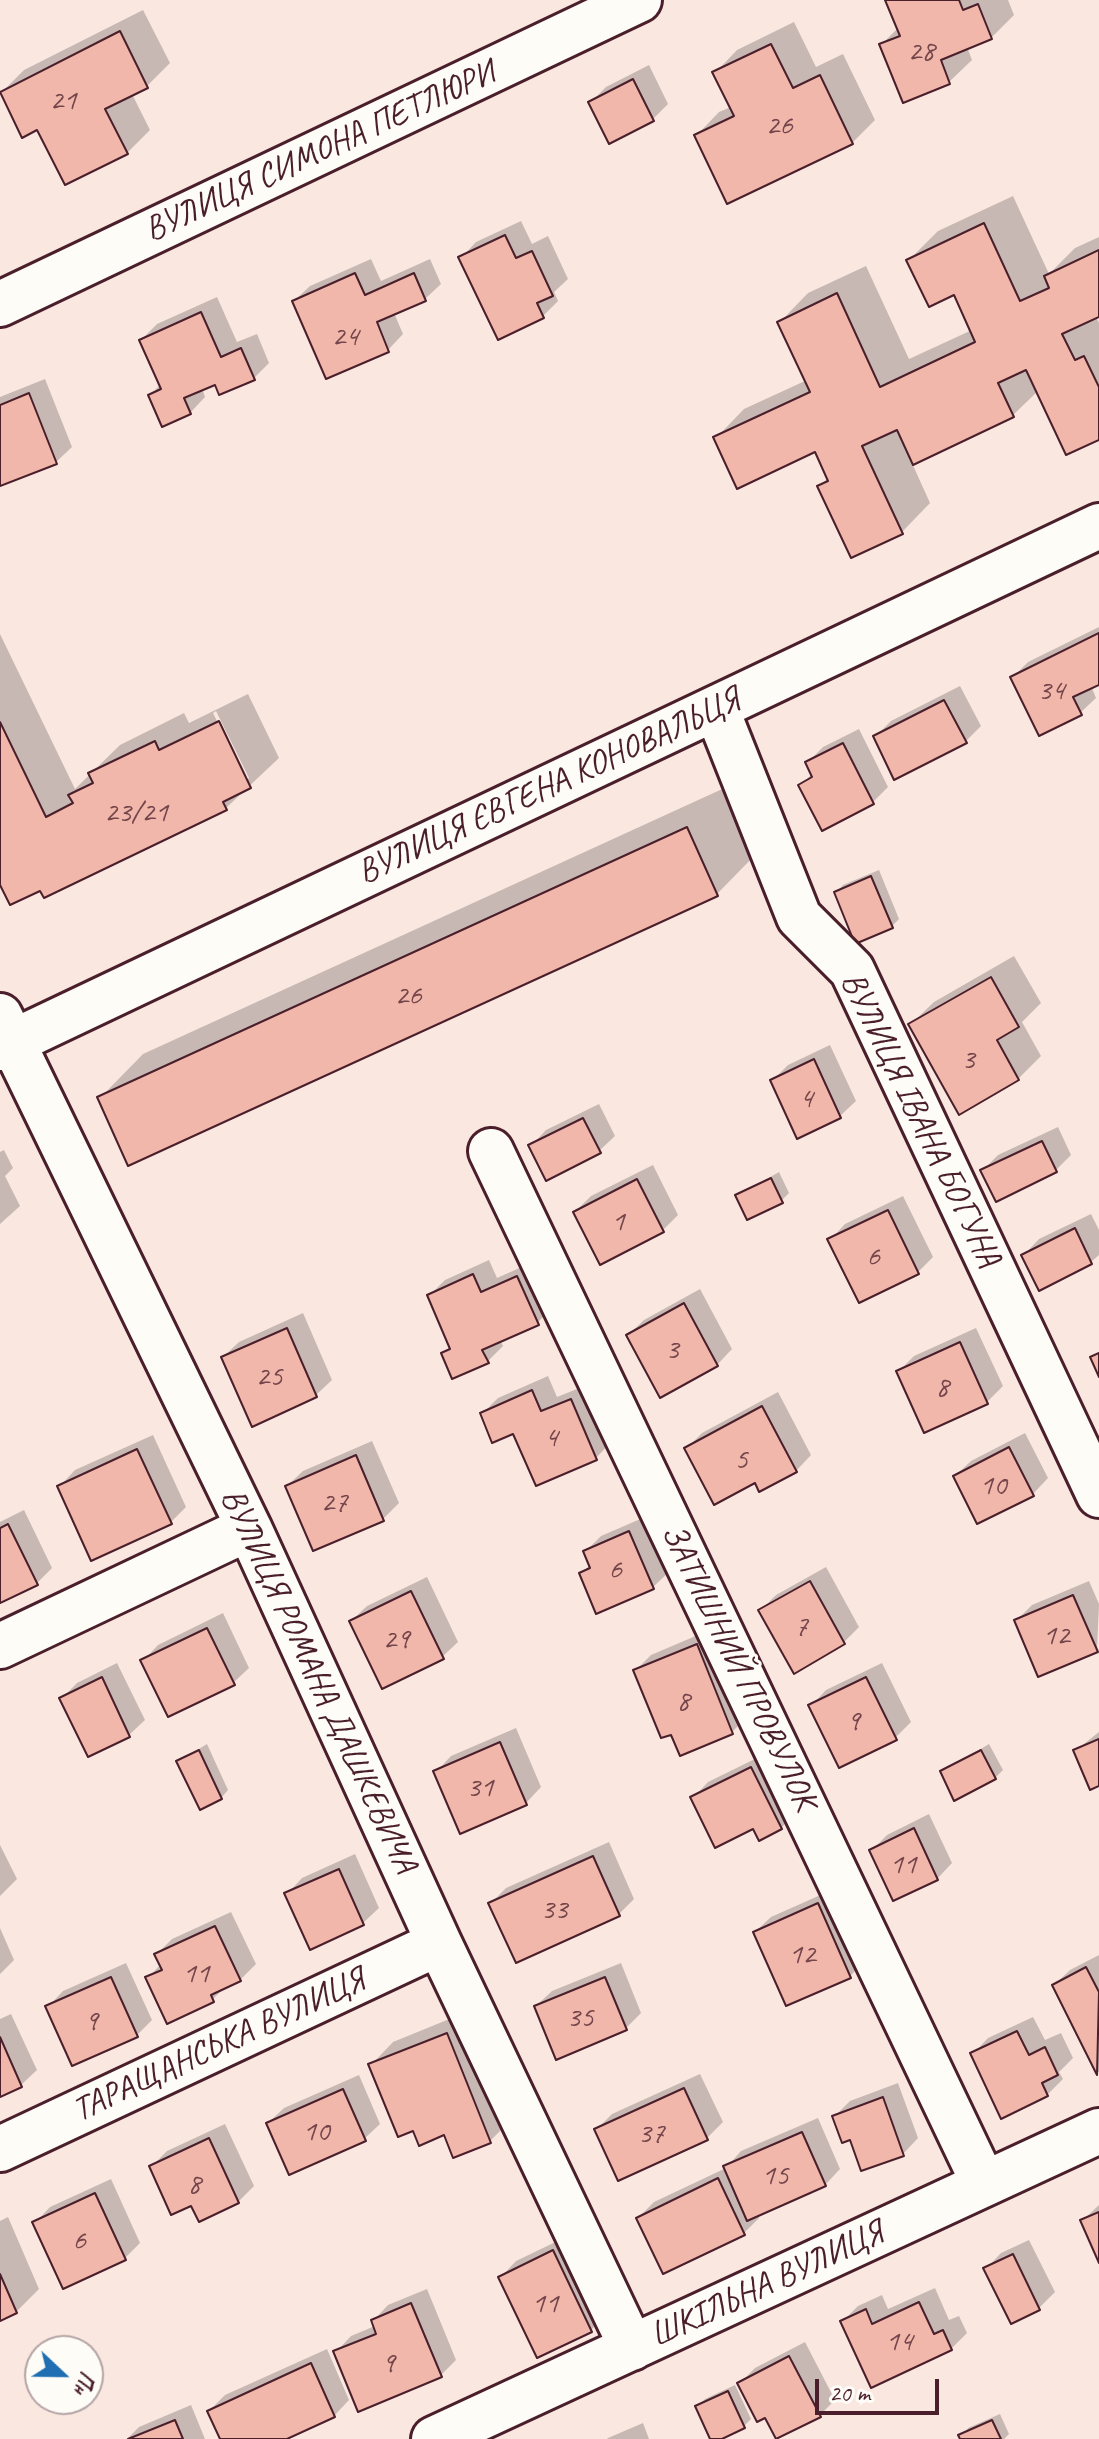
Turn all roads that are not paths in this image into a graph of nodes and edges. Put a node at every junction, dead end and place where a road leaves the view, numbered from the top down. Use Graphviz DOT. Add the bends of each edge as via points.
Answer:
graph roads {
  1 [pos="639,0"];
  2 [pos="0,304"];
  3 [pos="1099,526"];
  4 [pos="716,708"];
  5 [pos="4,1036"];
  6 [pos="491,1151"];
  7 [pos="1099,1495"];
  8 [pos="249,1528"];
  9 [pos="0,1646"];
  10 [pos="439,1943"];
  11 [pos="1099,2131"];
  12 [pos="0,2149"];
  13 [pos="984,2184"];
  14 [pos="632,2348"];
  15 [pos="434,2439"];
  1 -- 2 [label="street, ВУЛИЦЯ СИМОНА ПЕТЛЮРИ"];
  3 -- 4 [label="street, ВУЛИЦЯ ЄВГЕНА КОНОВАЛЬЦЯ"];
  4 -- 5 [label="street, ВУЛИЦЯ ЄВГЕНА КОНОВАЛЬЦЯ"];
  4 -- 7 [label="street, ВУЛИЦЯ ІВАНА БОГУНА" via="799,917 852,970"];
  5 -- 8 [label="street, ВУЛИЦЯ РОМАНА ДАШКЕВИЧА"];
  6 -- 13 [label="street, ЗАТИШНИЙ ПРОВУЛОК"];
  8 -- 9 [label="street"];
  8 -- 10 [label="street, ВУЛИЦЯ РОМАНА ДАШКЕВИЧА"];
  10 -- 12 [label="street, ТАРАЩАНСЬКА ВУЛИЦЯ"];
  10 -- 14 [label="street, ВУЛИЦЯ РОМАНА ДАШКЕВИЧА"];
  11 -- 13 [label="street, ШКІЛЬНА ВУЛИЦЯ"];
  13 -- 14 [label="street, ШКІЛЬНА ВУЛИЦЯ"];
  14 -- 15 [label="street, ШКІЛЬНА ВУЛИЦЯ"];
}
